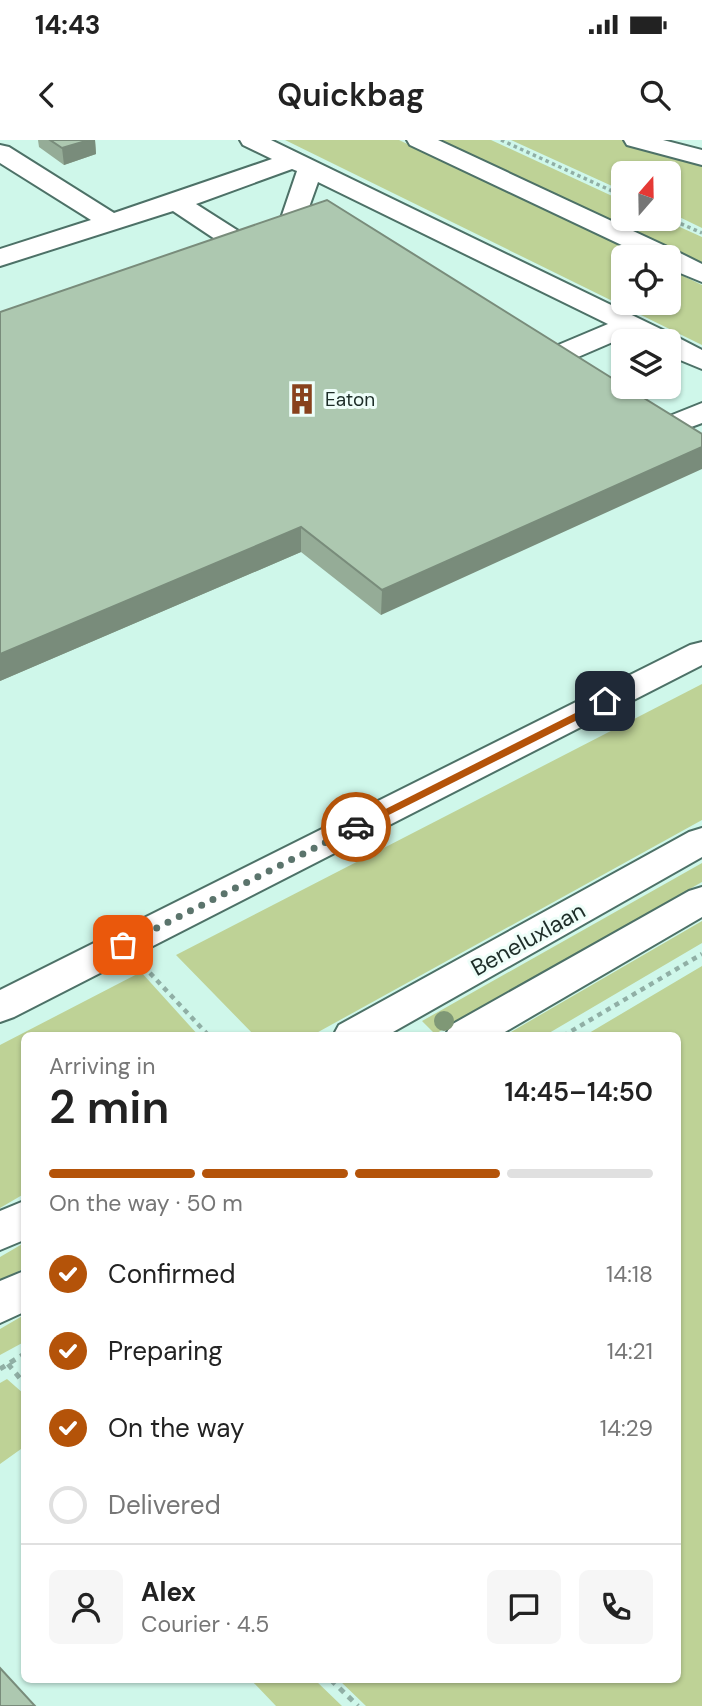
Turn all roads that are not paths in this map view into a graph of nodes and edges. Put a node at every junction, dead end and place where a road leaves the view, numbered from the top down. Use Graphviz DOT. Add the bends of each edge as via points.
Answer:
graph roads {
  1 [pos="252,140"];
  2 [pos="419,140"];
  3 [pos="636,140"];
  4 [pos="0,152"];
  5 [pos="702,158"];
  6 [pos="301,165"];
  7 [pos="176,202"];
  8 [pos="111,222"];
  9 [pos="290,230"];
  10 [pos="242,245"];
  11 [pos="641,245"];
  12 [pos="0,258"];
  13 [pos="681,264"];
  14 [pos="702,274"];
  15 [pos="630,325"];
  16 [pos="638,329"];
  17 [pos="681,350"];
  18 [pos="561,354"];
  19 [pos="702,361"];
  20 [pos="702,412"];
  21 [pos="673,425"];
  22 [pos="702,652"];
  23 [pos="702,841"];
  24 [pos="702,900"];
  25 [pos="0,1007"];
  26 [pos="361,1032"];
  27 [pos="472,1032"];
  28 [pos="21,1221"];
  29 [pos="0,1232"];
  30 [pos="21,1292"];
  31 [pos="0,1304"];
  1 -- 6 [label="street"];
  2 -- 11 [label="street"];
  3 -- 5 [label="street"];
  4 -- 8 [label="street"];
  6 -- 7 [label="street"];
  6 -- 9 [label="street"];
  6 -- 15 [label="street"];
  7 -- 8 [label="street"];
  7 -- 10 [label="street"];
  8 -- 12 [label="street"];
  13 -- 14 [label="street"];
  15 -- 16 [label="street"];
  15 -- 18 [label="street"];
  17 -- 19 [label="street"];
  20 -- 21 [label="street"];
  22 -- 25 [label="street"];
  23 -- 26 [label="street, Beneluxlaan"];
  24 -- 27 [label="street"];
  28 -- 29 [label="street"];
  30 -- 31 [label="street"];
}
